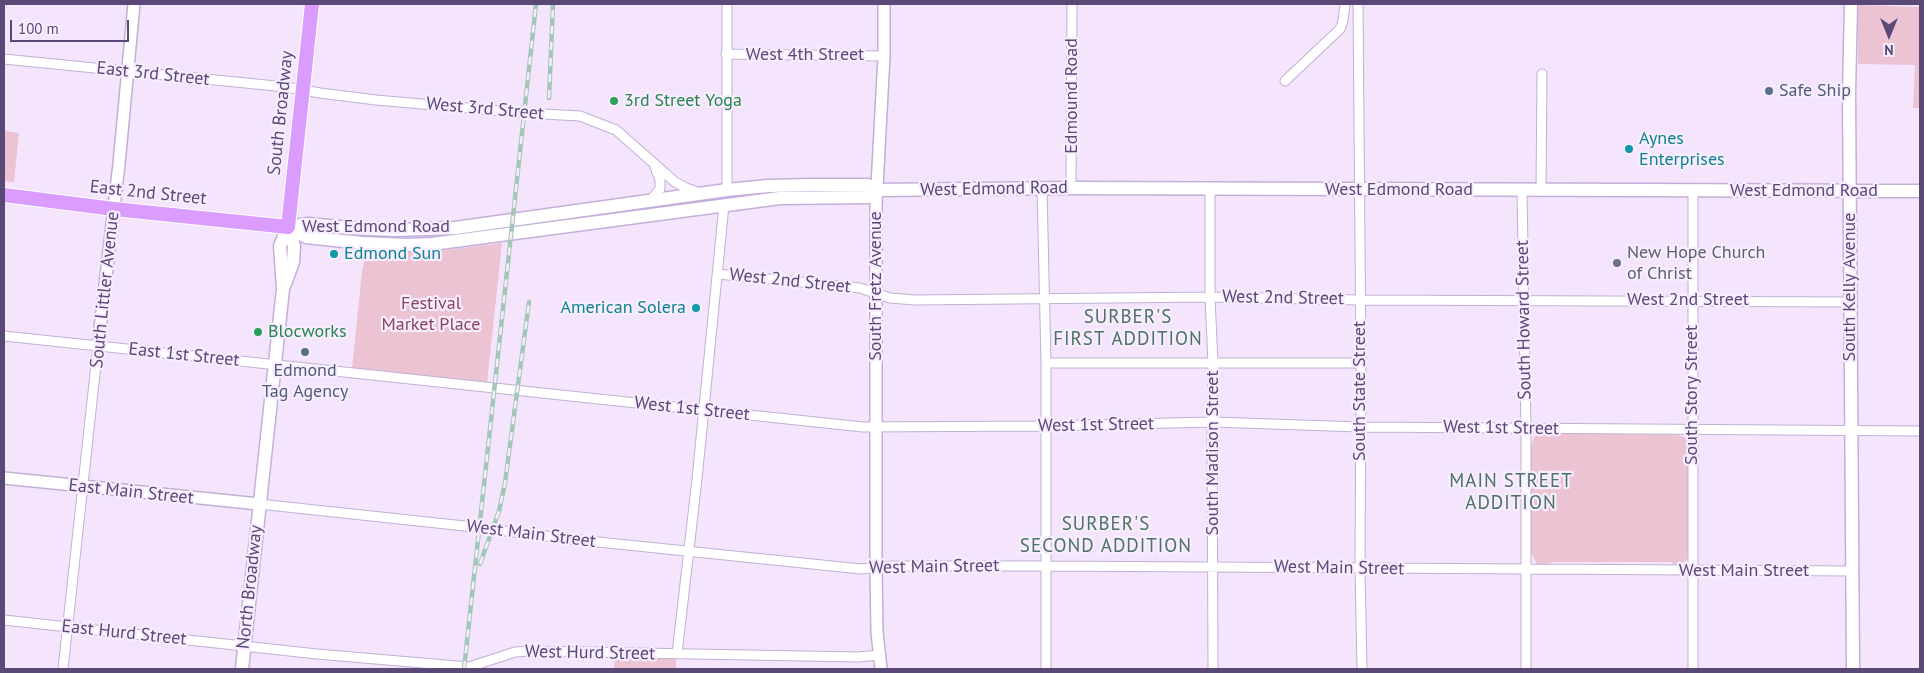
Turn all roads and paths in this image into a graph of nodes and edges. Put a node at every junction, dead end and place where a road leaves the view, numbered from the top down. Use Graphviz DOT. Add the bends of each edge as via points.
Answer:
graph roads {
  1 [pos="134,4"];
  2 [pos="312,4"];
  3 [pos="727,4"];
  4 [pos="884,4"];
  5 [pos="1072,4"];
  6 [pos="1345,4"];
  7 [pos="1358,4"];
  8 [pos="1851,4"];
  9 [pos="726,54"];
  10 [pos="884,56"];
  11 [pos="4,59"];
  12 [pos="128,71"];
  13 [pos="1542,74"];
  14 [pos="1285,81"];
  15 [pos="302,90"];
  16 [pos="653,163"];
  17 [pos="1071,188"];
  18 [pos="1210,188"];
  19 [pos="1042,189"];
  20 [pos="727,190"];
  21 [pos="877,190"];
  22 [pos="1360,190"];
  23 [pos="1522,190"];
  24 [pos="1541,190"];
  25 [pos="1693,191"];
  26 [pos="1850,191"];
  27 [pos="1920,191"];
  28 [pos="710,193"];
  29 [pos="4,195"];
  30 [pos="650,201"];
  31 [pos="724,206"];
  32 [pos="114,209"];
  33 [pos="288,227"];
  34 [pos="718,274"];
  35 [pos="876,294"];
  36 [pos="1210,297"];
  37 [pos="1043,298"];
  38 [pos="1360,300"];
  39 [pos="1524,300"];
  40 [pos="1691,300"];
  41 [pos="1851,302"];
  42 [pos="4,336"];
  43 [pos="98,346"];
  44 [pos="1046,363"];
  45 [pos="1213,363"];
  46 [pos="1361,363"];
  47 [pos="275,365"];
  48 [pos="704,411"];
  49 [pos="1212,422"];
  50 [pos="876,426"];
  51 [pos="1046,426"];
  52 [pos="1360,427"];
  53 [pos="1526,429"];
  54 [pos="1693,430"];
  55 [pos="1851,431"];
  56 [pos="1920,431"];
  57 [pos="4,478"];
  58 [pos="83,487"];
  59 [pos="259,504"];
  60 [pos="689,551"];
  61 [pos="1046,566"];
  62 [pos="1213,567"];
  63 [pos="876,568"];
  64 [pos="1360,568"];
  65 [pos="1526,570"];
  66 [pos="1693,570"];
  67 [pos="1853,571"];
  68 [pos="4,620"];
  69 [pos="67,626"];
  70 [pos="244,645"];
  71 [pos="677,654"];
  72 [pos="879,655"];
  73 [pos="63,669"];
  74 [pos="242,669"];
  75 [pos="882,669"];
  76 [pos="1046,669"];
  77 [pos="1213,669"];
  78 [pos="1362,669"];
  79 [pos="1526,669"];
  80 [pos="1693,669"];
  81 [pos="1853,669"];
  1 -- 12 [label="street, South Littler Avenue"];
  2 -- 15 [label="main road, South Broadway"];
  3 -- 9 [label="street"];
  4 -- 10 [label="street, South Fretz Avenue"];
  5 -- 17 [label="street, Edmound Road"];
  6 -- 14 [label="street" via="1340,29"];
  7 -- 22 [label="street, South State Street"];
  8 -- 26 [label="main road, South Kelly Avenue"];
  9 -- 10 [label="street, West 4th Street"];
  9 -- 20 [label="street"];
  10 -- 21 [label="street, South Fretz Avenue"];
  11 -- 12 [label="street, East 3rd Street"];
  12 -- 15 [label="street, East 3rd Street"];
  12 -- 32 [label="street, South Littler Avenue"];
  13 -- 24 [label="street"];
  15 -- 16 [label="street, West 3rd Street" via="376,100 580,116 616,130"];
  15 -- 33 [label="main road, South Broadway"];
  16 -- 28 [label="street, West 3rd Street" via="686,188"];
  16 -- 30 [label="street" via="660,189"];
  17 -- 18 [label="main road, West Edmond Road"];
  17 -- 19 [label="main road, West Edmond Road"];
  18 -- 22 [label="main road, West Edmond Road"];
  18 -- 36 [label="street, South Madison Street"];
  19 -- 21 [label="main road, West Edmond Road"];
  19 -- 37 [label="street"];
  20 -- 21 [label="main road, West Edmond Road" via="827,184 868,185"];
  20 -- 28 [label="main road, West Edmond Road"];
  21 -- 31 [label="main road, West Edmond Road" via="868,198 780,198"];
  21 -- 35 [label="street, South Fretz Avenue"];
  22 -- 23 [label="main road, West Edmond Road"];
  22 -- 38 [label="street, South State Street"];
  23 -- 24 [label="main road, West Edmond Road"];
  23 -- 39 [label="street, South Howard Street"];
  24 -- 25 [label="main road, West Edmond Road"];
  25 -- 26 [label="main road, West Edmond Road"];
  25 -- 40 [label="street, South Story Street"];
  26 -- 27 [label="main road, West Edmond Road"];
  26 -- 41 [label="main road, South Kelly Avenue"];
  28 -- 30 [label="main road, West Edmond Road"];
  29 -- 32 [label="main road, East 2nd Street"];
  30 -- 33 [label="main road, West Edmond Road" via="455,228 395,230 308,224"];
  31 -- 33 [label="main road, West Edmond Road" via="432,244 362,243 306,237"];
  31 -- 34 [label="street"];
  32 -- 33 [label="main road, East 2nd Street"];
  32 -- 43 [label="street, South Littler Avenue"];
  33 -- 47 [label="main road, South Broadway" via="280,246 283,289"];
  34 -- 35 [label="street, West 2nd Street" via="860,288"];
  34 -- 48 [label="street"];
  35 -- 37 [label="street, West 2nd Street" via="915,300"];
  35 -- 50 [label="street, South Fretz Avenue"];
  36 -- 37 [label="street, West 2nd Street"];
  36 -- 38 [label="street, West 2nd Street"];
  36 -- 45 [label="street, South Madison Street"];
  37 -- 44 [label="street"];
  38 -- 39 [label="street, West 2nd Street"];
  38 -- 46 [label="street, South State Street"];
  39 -- 40 [label="street, West 2nd Street"];
  39 -- 53 [label="street, South Howard Street"];
  40 -- 41 [label="street, West 2nd Street"];
  40 -- 54 [label="street, South Story Street"];
  41 -- 55 [label="main road, South Kelly Avenue"];
  42 -- 43 [label="street, East 1st Street"];
  43 -- 47 [label="street, East 1st Street"];
  43 -- 58 [label="street, South Littler Avenue"];
  44 -- 45 [label="street"];
  44 -- 51 [label="street"];
  45 -- 46 [label="street"];
  45 -- 49 [label="street, South Madison Street"];
  46 -- 52 [label="street, South State Street"];
  47 -- 48 [label="street, West 1st Street"];
  47 -- 59 [label="main road, South Broadway"];
  48 -- 50 [label="street, West 1st Street"];
  48 -- 60 [label="street"];
  49 -- 51 [label="street, West 1st Street"];
  49 -- 52 [label="street, West 1st Street"];
  49 -- 62 [label="street, South Madison Street"];
  50 -- 51 [label="street, West 1st Street"];
  50 -- 63 [label="street, South Fretz Avenue"];
  51 -- 61 [label="street"];
  52 -- 53 [label="street, West 1st Street"];
  52 -- 64 [label="street, South State Street"];
  53 -- 54 [label="street, West 1st Street"];
  53 -- 65 [label="street, South Howard Street"];
  54 -- 55 [label="street, West 1st Street"];
  54 -- 66 [label="street, South Story Street"];
  55 -- 56 [label="street, West 1st Street"];
  55 -- 67 [label="main road, South Kelly Avenue"];
  57 -- 58 [label="street, East Main Street"];
  58 -- 59 [label="street, East Main Street"];
  58 -- 69 [label="street, South Littler Avenue"];
  59 -- 60 [label="street, West Main Street"];
  59 -- 70 [label="main road, North Broadway"];
  60 -- 63 [label="street, West Main Street"];
  60 -- 71 [label="street"];
  61 -- 62 [label="street, West Main Street"];
  61 -- 63 [label="street, West Main Street"];
  61 -- 76 [label="street"];
  62 -- 64 [label="street, West Main Street"];
  62 -- 77 [label="street, South Madison Street"];
  63 -- 72 [label="street, South Fretz Avenue"];
  64 -- 65 [label="street, West Main Street"];
  64 -- 78 [label="street, South State Street"];
  65 -- 66 [label="street, West Main Street"];
  65 -- 79 [label="street, South Howard Street"];
  66 -- 67 [label="street, West Main Street"];
  66 -- 80 [label="street, South Story Street"];
  67 -- 81 [label="main road, South Kelly Avenue"];
  68 -- 69 [label="street, East Hurd Street"];
  69 -- 70 [label="street, East Hurd Street"];
  69 -- 73 [label="street, South Littler Avenue"];
  70 -- 71 [label="street, West Hurd Street" via="469,667 532,650"];
  70 -- 74 [label="main road, North Broadway"];
  71 -- 72 [label="street, West Hurd Street"];
  72 -- 75 [label="street, South Fretz Avenue"];
}
